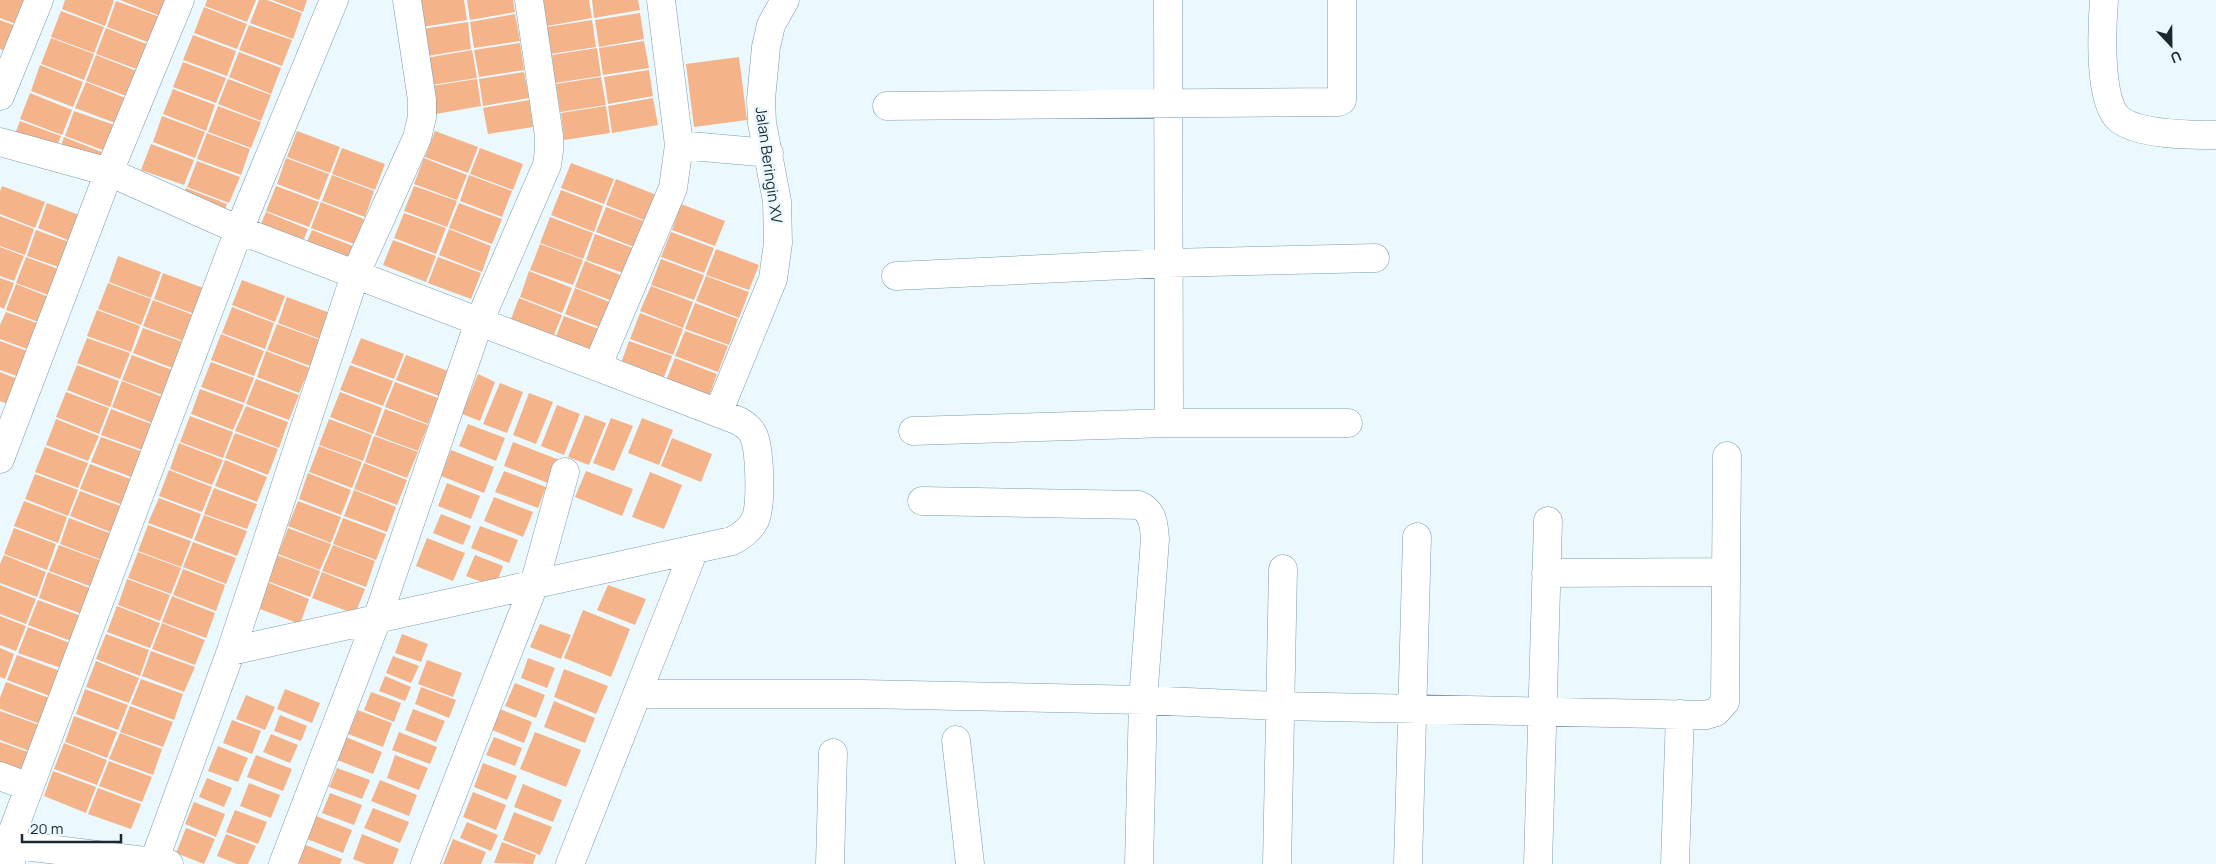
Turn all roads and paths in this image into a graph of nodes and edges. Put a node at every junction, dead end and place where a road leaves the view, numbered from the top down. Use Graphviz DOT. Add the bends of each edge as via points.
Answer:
graph roads {
  1 [pos="39,0"];
  2 [pos="180,0"];
  3 [pos="334,0"];
  4 [pos="407,0"];
  5 [pos="529,0"];
  6 [pos="661,0"];
  7 [pos="785,0"];
  8 [pos="1168,0"];
  9 [pos="1342,0"];
  10 [pos="2104,0"];
  11 [pos="0,96"];
  12 [pos="1168,103"];
  13 [pos="887,106"];
  14 [pos="2216,135"];
  15 [pos="0,142"];
  16 [pos="679,144"];
  17 [pos="769,153"];
  18 [pos="109,172"];
  19 [pos="239,230"];
  20 [pos="1375,258"];
  21 [pos="1168,262"];
  22 [pos="355,275"];
  23 [pos="896,276"];
  24 [pos="479,322"];
  25 [pos="597,367"];
  26 [pos="718,414"];
  27 [pos="1169,423"];
  28 [pos="1348,423"];
  29 [pos="912,431"];
  30 [pos="1727,456"];
  31 [pos="0,459"];
  32 [pos="565,472"];
  33 [pos="922,500"];
  34 [pos="1548,521"];
  35 [pos="1418,537"];
  36 [pos="694,550"];
  37 [pos="1283,569"];
  38 [pos="1725,572"];
  39 [pos="1546,573"];
  40 [pos="534,585"];
  41 [pos="377,619"];
  42 [pos="231,651"];
  43 [pos="639,694"];
  44 [pos="1143,700"];
  45 [pos="1280,706"];
  46 [pos="1412,708"];
  47 [pos="1543,711"];
  48 [pos="1680,714"];
  49 [pos="956,740"];
  50 [pos="833,753"];
  51 [pos="0,776"];
  52 [pos="29,787"];
  53 [pos="10,859"];
  54 [pos="158,863"];
  55 [pos="283,864"];
  56 [pos="426,864"];
  57 [pos="570,864"];
  58 [pos="830,864"];
  59 [pos="970,864"];
  60 [pos="1139,864"];
  61 [pos="1277,864"];
  62 [pos="1408,864"];
  63 [pos="1538,864"];
  64 [pos="1675,864"];
  1 -- 11 [label="street"];
  2 -- 18 [label="street"];
  3 -- 19 [label="street"];
  4 -- 22 [label="street" via="422,117 417,138"];
  5 -- 24 [label="street" via="550,151 547,165"];
  6 -- 16 [label="street"];
  7 -- 17 [label="street, Jalan Beringin XV" via="772,25 763,69 762,123"];
  8 -- 12 [label="street"];
  9 -- 12 [label="street" via="1342,100 1339,102"];
  10 -- 14 [label="street" via="2105,83 2111,111 2119,120 2134,127 2183,135"];
  12 -- 13 [label="street"];
  12 -- 21 [label="street"];
  15 -- 18 [label="street"];
  16 -- 17 [label="street"];
  16 -- 25 [label="street" via="673,188"];
  17 -- 26 [label="street, Jalan Beringin XV" via="777,201 778,243 773,278"];
  18 -- 19 [label="street"];
  18 -- 31 [label="street"];
  19 -- 22 [label="street"];
  19 -- 52 [label="street"];
  20 -- 21 [label="street"];
  21 -- 23 [label="street"];
  21 -- 27 [label="street"];
  22 -- 24 [label="street"];
  22 -- 42 [label="street"];
  24 -- 25 [label="street"];
  24 -- 41 [label="street"];
  25 -- 26 [label="street"];
  26 -- 36 [label="street" via="739,420 753,434 758,452 758,510 755,520 741,537"];
  27 -- 28 [label="street"];
  27 -- 29 [label="street"];
  30 -- 38 [label="street"];
  32 -- 40 [label="street"];
  33 -- 44 [label="street" via="1139,504 1146,508 1152,519 1155,539"];
  34 -- 39 [label="street"];
  35 -- 46 [label="street"];
  36 -- 40 [label="street"];
  36 -- 43 [label="street"];
  37 -- 45 [label="street"];
  38 -- 39 [label="street"];
  38 -- 48 [label="street" via="1725,702 1716,712 1706,715"];
  39 -- 47 [label="street"];
  40 -- 41 [label="street"];
  40 -- 56 [label="street"];
  41 -- 42 [label="street"];
  41 -- 55 [label="street"];
  42 -- 54 [label="street"];
  43 -- 44 [label="street" via="862,694"];
  43 -- 57 [label="street"];
  44 -- 45 [label="street"];
  44 -- 60 [label="street"];
  45 -- 46 [label="street"];
  45 -- 61 [label="street"];
  46 -- 47 [label="street"];
  46 -- 62 [label="street"];
  47 -- 48 [label="street"];
  47 -- 63 [label="street"];
  48 -- 64 [label="street"];
  49 -- 59 [label="street"];
  50 -- 58 [label="street"];
  51 -- 52 [label="street"];
  52 -- 53 [label="street"];
  53 -- 54 [label="street"];
}
